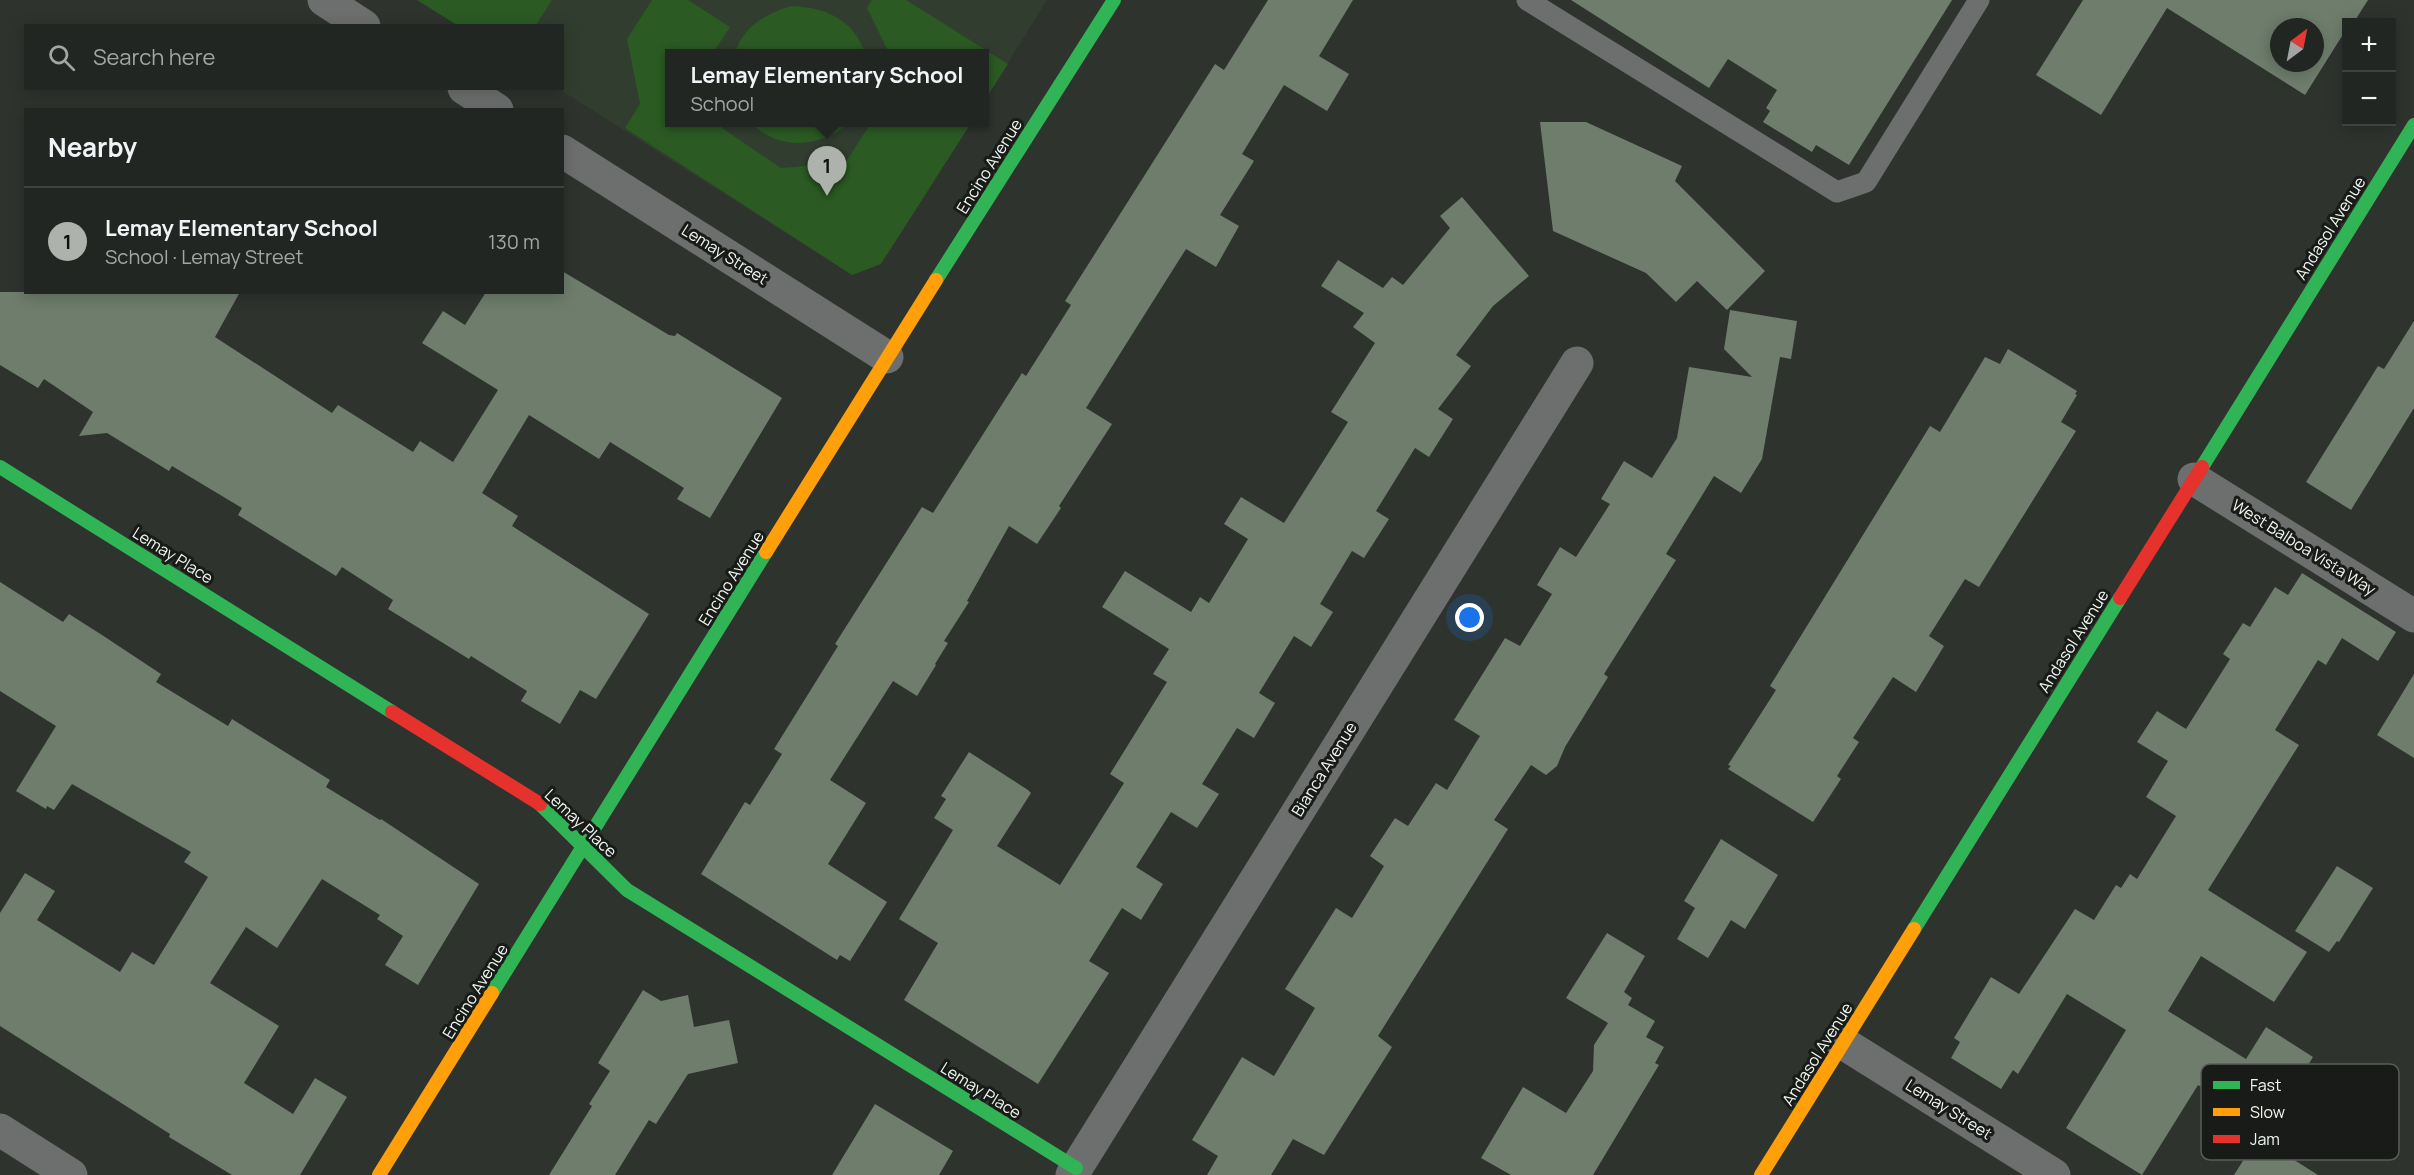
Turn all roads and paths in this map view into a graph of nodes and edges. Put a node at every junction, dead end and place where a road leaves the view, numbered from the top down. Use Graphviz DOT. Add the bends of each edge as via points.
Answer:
graph roads {
  1 [pos="324,0"];
  2 [pos="1114,0"];
  3 [pos="1527,0"];
  4 [pos="1979,0"];
  5 [pos="361,24"];
  6 [pos="467,90"];
  7 [pos="494,108"];
  8 [pos="2414,125"];
  9 [pos="564,152"];
  10 [pos="887,357"];
  11 [pos="1577,363"];
  12 [pos="0,467"];
  13 [pos="2194,479"];
  14 [pos="2414,616"];
  15 [pos="584,847"];
  16 [pos="1843,1043"];
  17 [pos="0,1130"];
  18 [pos="1074,1172"];
  19 [pos="71,1175"];
  20 [pos="379,1175"];
  21 [pos="1761,1175"];
  22 [pos="2054,1175"];
  1 -- 5 [label="street"];
  2 -- 10 [label="street, Encino Avenue"];
  3 -- 4 [label="lane" via="1837,192 1866,182"];
  6 -- 7 [label="street"];
  8 -- 13 [label="street, Andasol Avenue"];
  9 -- 10 [label="street, Lemay Street"];
  10 -- 15 [label="street, Encino Avenue"];
  11 -- 18 [label="street, Bianca Avenue"];
  12 -- 15 [label="street, Lemay Place" via="541,805"];
  13 -- 14 [label="street, West Balboa Vista Way"];
  13 -- 16 [label="street, Andasol Avenue"];
  15 -- 18 [label="street, Lemay Place" via="627,890"];
  15 -- 20 [label="street, Encino Avenue"];
  16 -- 21 [label="street, Andasol Avenue"];
  16 -- 22 [label="street, Lemay Street"];
  17 -- 19 [label="street"];
}
